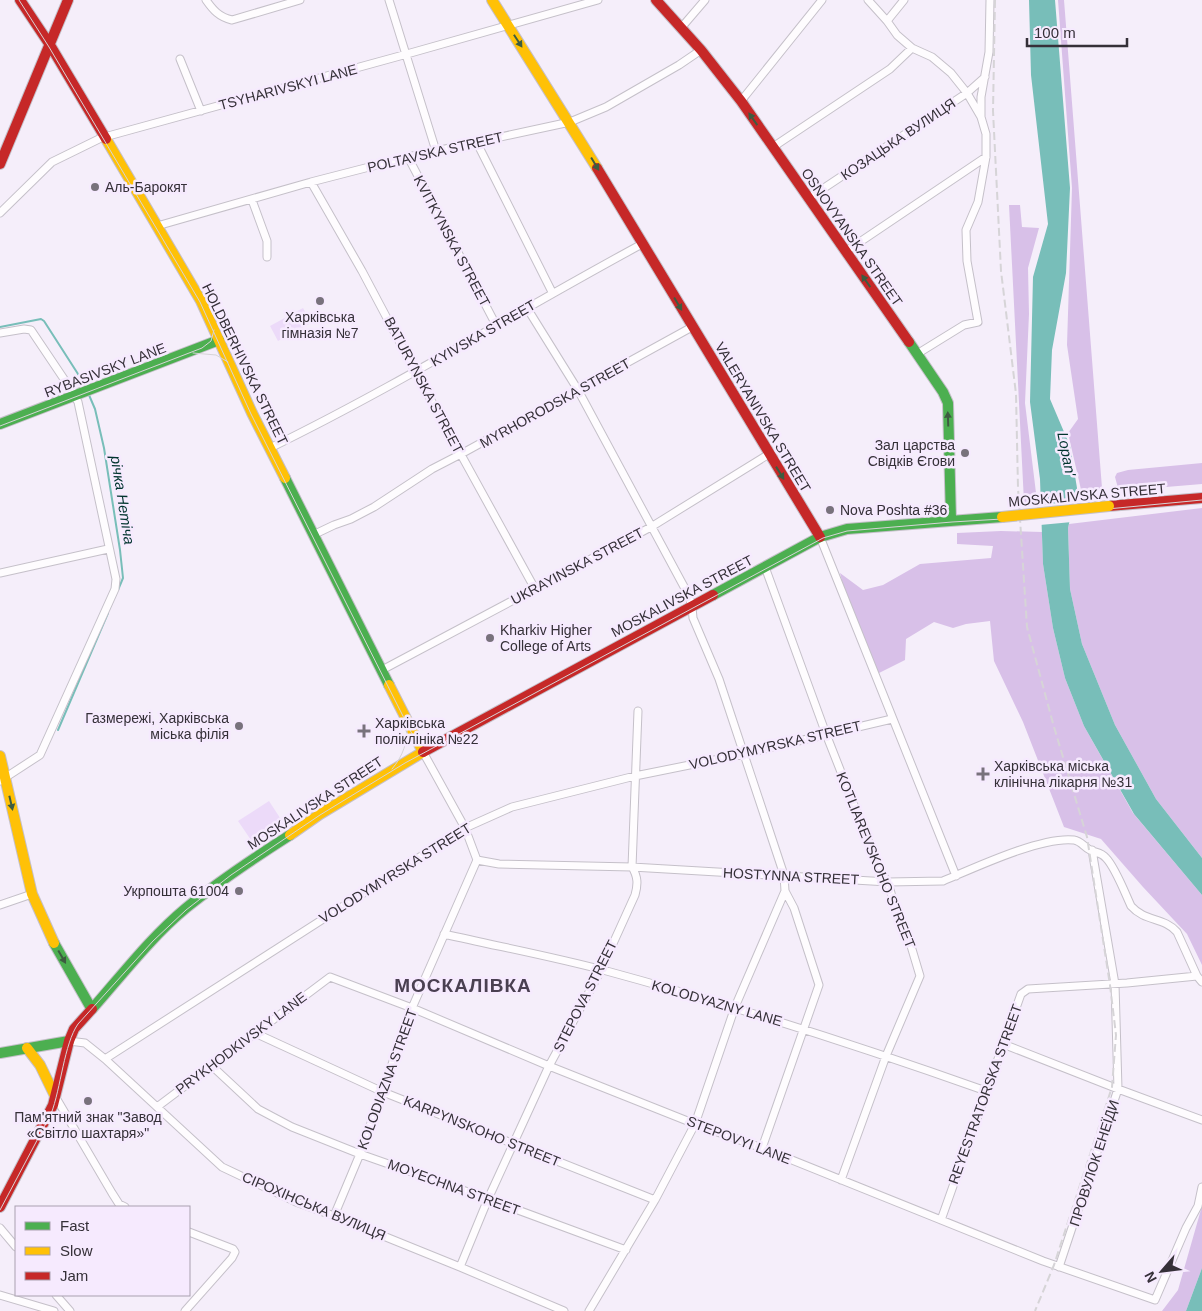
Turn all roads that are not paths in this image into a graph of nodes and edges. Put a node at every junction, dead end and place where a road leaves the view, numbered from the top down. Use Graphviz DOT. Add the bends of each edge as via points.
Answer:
graph roads {
  1 [pos="20,0"];
  2 [pos="68,0"];
  3 [pos="206,0"];
  4 [pos="300,0"];
  5 [pos="390,0"];
  6 [pos="492,0"];
  7 [pos="598,0"];
  8 [pos="656,0"];
  9 [pos="704,0"];
  10 [pos="822,0"];
  11 [pos="868,0"];
  12 [pos="904,0"];
  13 [pos="990,0"];
  14 [pos="887,21"];
  15 [pos="508,26"];
  16 [pos="681,28"];
  17 [pos="50,45"];
  18 [pos="912,48"];
  19 [pos="701,50"];
  20 [pos="407,54"];
  21 [pos="180,59"];
  22 [pos="985,76"];
  23 [pos="967,93"];
  24 [pos="741,101"];
  25 [pos="201,111"];
  26 [pos="981,117"];
  27 [pos="570,122"];
  28 [pos="105,137"];
  29 [pos="476,142"];
  30 [pos="773,147"];
  31 [pos="436,151"];
  32 [pos="408,157"];
  33 [pos="986,157"];
  34 [pos="0,161"];
  35 [pos="311,182"];
  36 [pos="808,198"];
  37 [pos="252,200"];
  38 [pos="0,213"];
  39 [pos="157,226"];
  40 [pos="642,244"];
  41 [pos="846,252"];
  42 [pos="267,257"];
  43 [pos="552,292"];
  44 [pos="527,308"];
  45 [pos="496,324"];
  46 [pos="692,327"];
  47 [pos="0,333"];
  48 [pos="219,340"];
  49 [pos="917,354"];
  50 [pos="415,371"];
  51 [pos="578,390"];
  52 [pos="75,397"];
  53 [pos="0,424"];
  54 [pos="270,448"];
  55 [pos="461,454"];
  56 [pos="768,454"];
  57 [pos="1202,498"];
  58 [pos="951,520"];
  59 [pos="651,527"];
  60 [pos="313,535"];
  61 [pos="820,537"];
  62 [pos="108,549"];
  63 [pos="765,567"];
  64 [pos="0,573"];
  65 [pos="535,588"];
  66 [pos="692,606"];
  67 [pos="382,670"];
  68 [pos="638,711"];
  69 [pos="892,719"];
  70 [pos="826,734"];
  71 [pos="423,752"];
  72 [pos="744,754"];
  73 [pos="0,756"];
  74 [pos="635,776"];
  75 [pos="3,780"];
  76 [pos="464,828"];
  77 [pos="1093,851"];
  78 [pos="477,860"];
  79 [pos="632,867"];
  80 [pos="784,875"];
  81 [pos="956,876"];
  82 [pos="888,882"];
  83 [pos="786,891"];
  84 [pos="32,894"];
  85 [pos="0,905"];
  86 [pos="444,934"];
  87 [pos="601,970"];
  88 [pos="1196,976"];
  89 [pos="326,979"];
  90 [pos="1202,982"];
  91 [pos="1115,984"];
  92 [pos="735,1007"];
  93 [pos="91,1008"];
  94 [pos="412,1008"];
  95 [pos="803,1028"];
  96 [pos="255,1033"];
  97 [pos="69,1041"];
  98 [pos="1003,1044"];
  99 [pos="27,1048"];
  100 [pos="0,1053"];
  101 [pos="886,1056"];
  102 [pos="104,1059"];
  103 [pos="549,1066"];
  104 [pos="213,1067"];
  105 [pos="1118,1089"];
  106 [pos="986,1091"];
  107 [pos="382,1092"];
  108 [pos="56,1096"];
  109 [pos="157,1107"];
  110 [pos="1202,1120"];
  111 [pos="695,1124"];
  112 [pos="514,1144"];
  113 [pos="762,1148"];
  114 [pos="360,1154"];
  115 [pos="842,1180"];
  116 [pos="1202,1187"];
  117 [pos="488,1199"];
  118 [pos="655,1200"];
  119 [pos="124,1206"];
  120 [pos="0,1207"];
  121 [pos="334,1216"];
  122 [pos="941,1220"];
  123 [pos="0,1228"];
  124 [pos="190,1232"];
  125 [pos="15,1246"];
  126 [pos="626,1250"];
  127 [pos="460,1267"];
  128 [pos="1059,1267"];
  129 [pos="0,1295"];
  130 [pos="57,1296"];
  131 [pos="54,1311"];
  132 [pos="70,1311"];
  133 [pos="185,1311"];
  134 [pos="564,1311"];
  135 [pos="589,1311"];
  1 -- 17 [label="street, HOLDBERHIVSKA STREET"];
  2 -- 17 [label="street"];
  3 -- 4 [label="street" via="215,12 232,20"];
  5 -- 20 [label="street"];
  6 -- 15 [label="street, VALERYANIVSKA STREET"];
  7 -- 15 [label="street, TSYHARIVSKYI LANE"];
  8 -- 16 [label="street, OSNOVYANSKA STREET"];
  9 -- 16 [label="street"];
  10 -- 24 [label="street"];
  11 -- 14 [label="street"];
  12 -- 14 [label="street"];
  13 -- 22 [label="street"];
  14 -- 18 [label="street" via="896,35"];
  15 -- 20 [label="street, TSYHARIVSKYI LANE"];
  15 -- 27 [label="street, VALERYANIVSKA STREET, one-way"];
  16 -- 19 [label="street, OSNOVYANSKA STREET"];
  17 -- 28 [label="street, HOLDBERHIVSKA STREET"];
  17 -- 34 [label="street"];
  18 -- 23 [label="street" via="932,57"];
  18 -- 30 [label="street" via="890,69"];
  19 -- 24 [label="street, OSNOVYANSKA STREET"];
  19 -- 27 [label="street, POLTAVSKA STREET" via="606,107"];
  20 -- 25 [label="street, TSYHARIVSKYI LANE"];
  20 -- 31 [label="street"];
  21 -- 25 [label="street"];
  22 -- 23 [label="street, КОЗАЦЬКА ВУЛИЦЯ"];
  22 -- 26 [label="street"];
  23 -- 26 [label="street"];
  23 -- 36 [label="street, КОЗАЦЬКА ВУЛИЦЯ"];
  30 -- 24 [label="street, OSNOVYANSKA STREET, one-way"];
  25 -- 28 [label="street, TSYHARIVSKYI LANE"];
  26 -- 33 [label="street" via="986,134"];
  27 -- 29 [label="street, POLTAVSKA STREET"];
  27 -- 40 [label="street, VALERYANIVSKA STREET, one-way"];
  28 -- 38 [label="street, TSYHARIVSKYI LANE" via="52,162"];
  28 -- 39 [label="street, HOLDBERHIVSKA STREET"];
  29 -- 31 [label="street, POLTAVSKA STREET"];
  29 -- 43 [label="street"];
  30 -- 36 [label="street, OSNOVYANSKA STREET"];
  31 -- 32 [label="street, POLTAVSKA STREET"];
  32 -- 35 [label="street, POLTAVSKA STREET"];
  32 -- 45 [label="street, KVITKYNSKA STREET"];
  33 -- 41 [label="street"];
  33 -- 49 [label="street" via="978,202 966,230 967,261 978,322 964,325"];
  35 -- 37 [label="street, POLTAVSKA STREET"];
  35 -- 50 [label="street, BATURYNSKA STREET"];
  36 -- 41 [label="street, OSNOVYANSKA STREET"];
  37 -- 39 [label="street, POLTAVSKA STREET"];
  37 -- 42 [label="street" via="267,241"];
  39 -- 48 [label="street, HOLDBERHIVSKA STREET" via="201,301"];
  40 -- 43 [label="street, KYIVSKA STREET"];
  40 -- 46 [label="street, VALERYANIVSKA STREET, one-way"];
  49 -- 41 [label="street, OSNOVYANSKA STREET, one-way"];
  43 -- 44 [label="street, KYIVSKA STREET"];
  44 -- 45 [label="street, KYIVSKA STREET"];
  44 -- 51 [label="street"];
  45 -- 50 [label="street, KYIVSKA STREET"];
  46 -- 51 [label="street, MYRHORODSKA STREET"];
  46 -- 56 [label="street, VALERYANIVSKA STREET"];
  47 -- 52 [label="street" via="31,330"];
  48 -- 52 [label="street, RYBASIVSKY LANE"];
  48 -- 54 [label="street, HOLDBERHIVSKA STREET"];
  58 -- 49 [label="street, OSNOVYANSKA STREET, one-way" via="948,403"];
  50 -- 54 [label="street, KYIVSKA STREET"];
  50 -- 55 [label="street, BATURYNSKA STREET"];
  51 -- 55 [label="street, MYRHORODSKA STREET"];
  51 -- 59 [label="street"];
  52 -- 53 [label="street, RYBASIVSKY LANE"];
  52 -- 62 [label="street"];
  54 -- 60 [label="street, HOLDBERHIVSKA STREET"];
  55 -- 60 [label="street, MYRHORODSKA STREET" via="432,468 366,511"];
  55 -- 65 [label="street, BATURYNSKA STREET"];
  56 -- 59 [label="street, UKRAYINSKA STREET"];
  56 -- 61 [label="street, VALERYANIVSKA STREET, one-way"];
  57 -- 58 [label="street, MOSKALIVSKA STREET, bridge"];
  58 -- 61 [label="street, MOSKALIVSKA STREET" via="845,530"];
  59 -- 65 [label="street, UKRAYINSKA STREET"];
  59 -- 66 [label="street"];
  60 -- 67 [label="street, HOLDBERHIVSKA STREET"];
  61 -- 63 [label="street, MOSKALIVSKA STREET"];
  61 -- 69 [label="street, VALERYANIVSKA STREET"];
  62 -- 64 [label="street"];
  62 -- 75 [label="street" via="115,589 88,652 40,755"];
  63 -- 66 [label="street, MOSKALIVSKA STREET"];
  63 -- 70 [label="street, KOTLIAREVSKOHO STREET"];
  65 -- 67 [label="street, UKRAYINSKA STREET"];
  66 -- 71 [label="street, MOSKALIVSKA STREET"];
  66 -- 72 [label="street" via="693,618 719,679"];
  67 -- 71 [label="street, HOLDBERHIVSKA STREET"];
  68 -- 74 [label="street, STEPOVA STREET"];
  69 -- 70 [label="street, VOLODYMYRSKA STREET"];
  69 -- 81 [label="street, VALERYANIVSKA STREET"];
  70 -- 72 [label="street, VOLODYMYRSKA STREET"];
  70 -- 82 [label="street, KOTLIAREVSKOHO STREET" via="880,871"];
  71 -- 76 [label="street"];
  71 -- 93 [label="street, MOSKALIVSKA STREET" via="320,814 230,874 185,909"];
  72 -- 74 [label="street, VOLODYMYRSKA STREET"];
  72 -- 80 [label="street"];
  73 -- 75 [label="street"];
  74 -- 76 [label="street, VOLODYMYRSKA STREET" via="512,806"];
  74 -- 79 [label="street, STEPOVA STREET"];
  75 -- 84 [label="street, one-way"];
  76 -- 78 [label="street"];
  76 -- 102 [label="street, VOLODYMYRSKA STREET"];
  77 -- 81 [label="street, HOSTYNNA STREET" via="1074,840 1055,841 1011,853"];
  77 -- 88 [label="street" via="1100,852 1107,859 1136,912 1167,924 1176,932"];
  77 -- 91 [label="street, ПРОВУЛОК ЕНЕЇДИ"];
  78 -- 79 [label="street, HOSTYNNA STREET" via="499,864"];
  78 -- 86 [label="street, KOLODIAZNA STREET"];
  79 -- 80 [label="street, HOSTYNNA STREET"];
  79 -- 87 [label="street, STEPOVA STREET" via="638,883 635,896"];
  80 -- 82 [label="street, HOSTYNNA STREET"];
  80 -- 83 [label="street"];
  81 -- 82 [label="street, HOSTYNNA STREET" via="938,882"];
  82 -- 101 [label="street, KOTLIAREVSKOHO STREET" via="920,976"];
  83 -- 92 [label="street"];
  83 -- 95 [label="street" via="819,985"];
  84 -- 85 [label="street"];
  84 -- 93 [label="street, one-way" via="55,946"];
  86 -- 87 [label="street, KOLODYAZNY LANE"];
  86 -- 94 [label="street, KOLODIAZNA STREET"];
  87 -- 92 [label="street, KOLODYAZNY LANE"];
  87 -- 103 [label="street, STEPOVA STREET"];
  88 -- 90 [label="street"];
  88 -- 91 [label="street, REYESTRATORSKA STREET"];
  89 -- 94 [label="street, STEPOVYI LANE" via="334,977"];
  89 -- 96 [label="street, PRYKHODKIVSKY LANE"];
  91 -- 98 [label="street, REYESTRATORSKA STREET" via="1028,989 1021,994"];
  91 -- 105 [label="street, ПРОВУЛОК ЕНЕЇДИ"];
  92 -- 95 [label="street, KOLODYAZNY LANE"];
  92 -- 111 [label="street"];
  93 -- 97 [label="street, MOSKALIVSKA STREET" via="74,1028"];
  94 -- 103 [label="street, STEPOVYI LANE"];
  94 -- 107 [label="street, KOLODIAZNA STREET"];
  95 -- 101 [label="street, KOLODYAZNY LANE"];
  95 -- 113 [label="street"];
  96 -- 104 [label="street, PRYKHODKIVSKY LANE"];
  96 -- 107 [label="street, KARPYNSKOHO STREET"];
  97 -- 99 [label="street"];
  97 -- 102 [label="street, СІРОХІНСЬКА ВУЛИЦЯ" via="85,1043"];
  97 -- 108 [label="street, MOSKALIVSKA STREET"];
  98 -- 105 [label="street"];
  98 -- 106 [label="street, REYESTRATORSKA STREET"];
  99 -- 100 [label="street"];
  99 -- 108 [label="street"];
  101 -- 106 [label="street, KOLODYAZNY LANE"];
  101 -- 115 [label="street, KOTLIAREVSKOHO STREET"];
  102 -- 109 [label="street, СІРОХІНСЬКА ВУЛИЦЯ"];
  103 -- 111 [label="street, STEPOVYI LANE"];
  103 -- 112 [label="street, STEPOVA STREET"];
  104 -- 109 [label="street, PRYKHODKIVSKY LANE"];
  104 -- 114 [label="street, MOYECHNA STREET" via="258,1109 292,1127"];
  105 -- 110 [label="street"];
  105 -- 128 [label="street, ПРОВУЛОК ЕНЕЇДИ"];
  106 -- 122 [label="street, REYESTRATORSKA STREET"];
  107 -- 112 [label="street, KARPYNSKOHO STREET"];
  107 -- 114 [label="street, KOLODIAZNA STREET"];
  108 -- 119 [label="street" via="112,1193"];
  108 -- 120 [label="street, MOSKALIVSKA STREET"];
  109 -- 121 [label="street, СІРОХІНСЬКА ВУЛИЦЯ" via="222,1167"];
  111 -- 113 [label="street, STEPOVYI LANE"];
  111 -- 118 [label="street"];
  112 -- 117 [label="street, STEPOVA STREET"];
  112 -- 118 [label="street, KARPYNSKOHO STREET"];
  113 -- 115 [label="street, STEPOVYI LANE"];
  114 -- 117 [label="street, MOYECHNA STREET"];
  114 -- 121 [label="street, KOLODIAZNA STREET"];
  115 -- 122 [label="street, STEPOVYI LANE"];
  116 -- 128 [label="street, STEPOVYI LANE" via="1198,1206 1155,1300"];
  117 -- 126 [label="street, MOYECHNA STREET"];
  117 -- 127 [label="street, STEPOVA STREET"];
  118 -- 126 [label="street"];
  121 -- 127 [label="street, СІРОХІНСЬКА ВУЛИЦЯ"];
  122 -- 128 [label="street, STEPOVYI LANE"];
  123 -- 125 [label="street"];
  124 -- 133 [label="street" via="224,1244 235,1252"];
  126 -- 135 [label="street"];
  127 -- 134 [label="street, СІРОХІНСЬКА ВУЛИЦЯ"];
  129 -- 131 [label="street"];
  130 -- 132 [label="street"];
}
